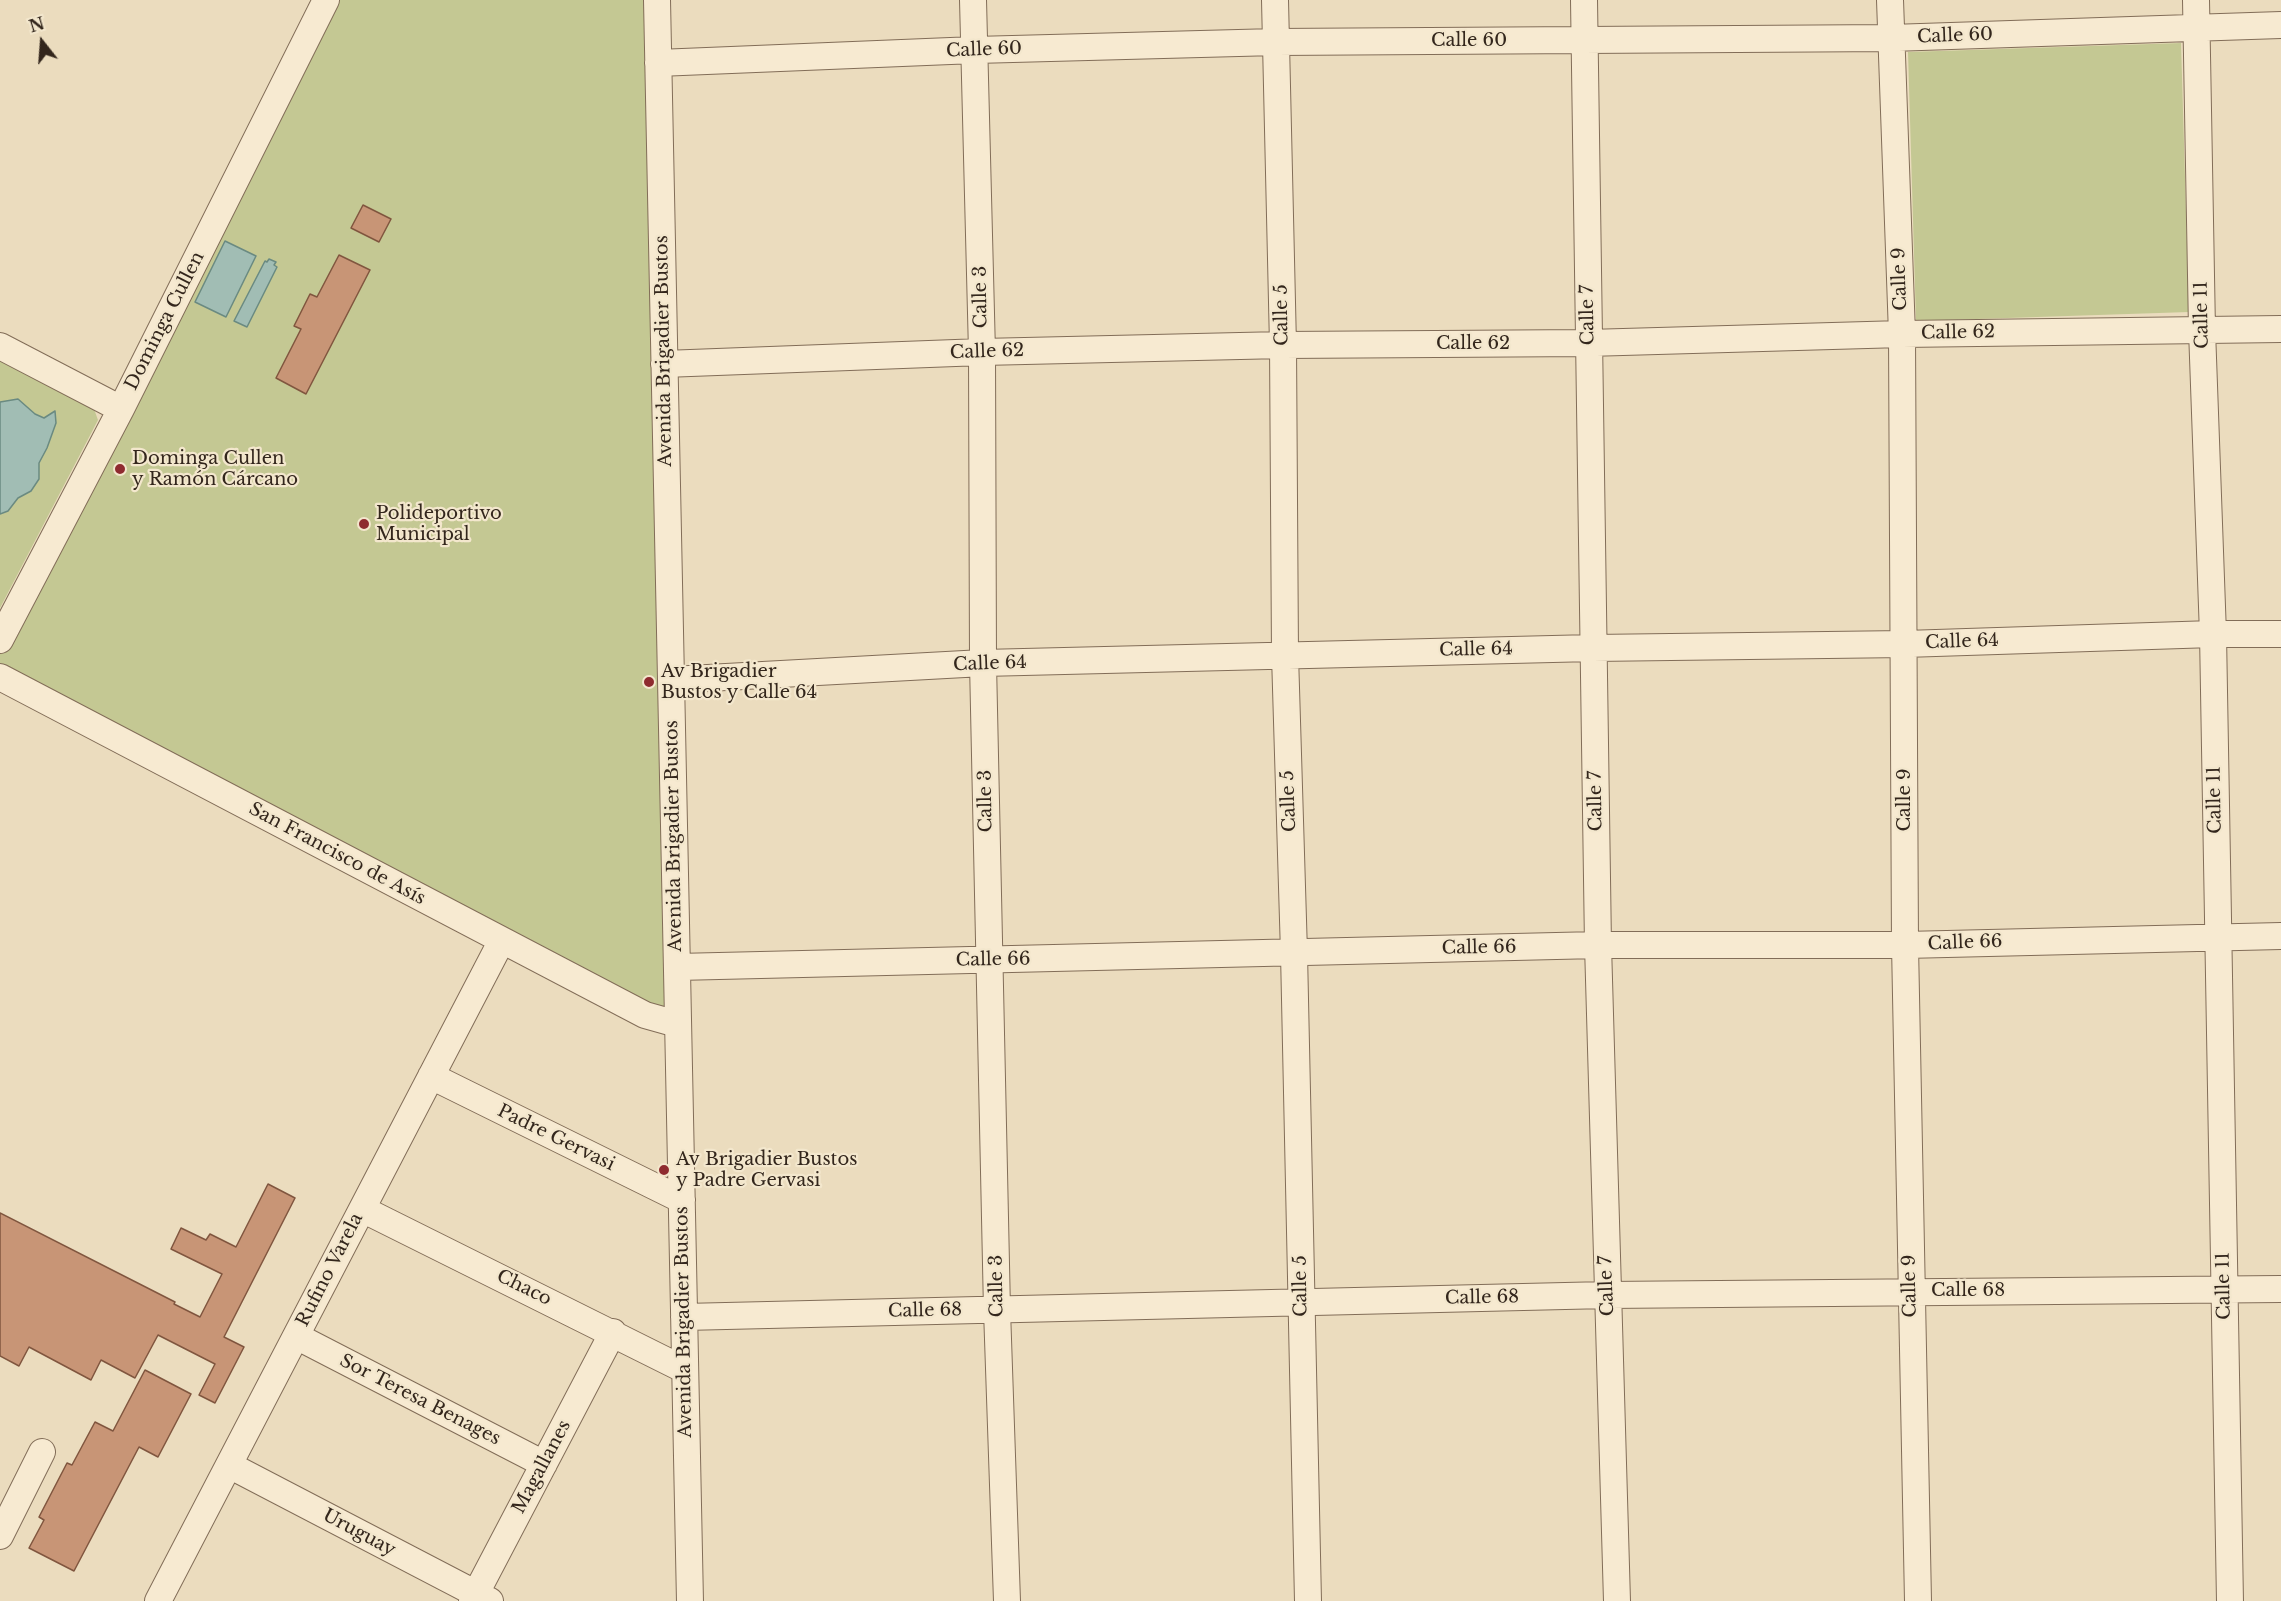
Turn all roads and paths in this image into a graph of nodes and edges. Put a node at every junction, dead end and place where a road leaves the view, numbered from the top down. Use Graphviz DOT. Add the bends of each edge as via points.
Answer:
graph roads {
  1 [pos="326,0"];
  2 [pos="657,0"];
  3 [pos="973,0"];
  4 [pos="1275,0"];
  5 [pos="1584,0"];
  6 [pos="1890,0"];
  7 [pos="2196,0"];
  8 [pos="2281,25"];
  9 [pos="2196,27"];
  10 [pos="1891,38"];
  11 [pos="1585,40"];
  12 [pos="1275,42"];
  13 [pos="975,50"];
  14 [pos="658,63"];
  15 [pos="2281,329"];
  16 [pos="2202,330"];
  17 [pos="1902,334"];
  18 [pos="1588,343"];
  19 [pos="1283,345"];
  20 [pos="0,346"];
  21 [pos="982,352"];
  22 [pos="664,364"];
  23 [pos="121,409"];
  24 [pos="2213,634"];
  25 [pos="2281,634"];
  26 [pos="0,640"];
  27 [pos="1905,644"];
  28 [pos="1593,648"];
  29 [pos="1285,655"];
  30 [pos="983,663"];
  31 [pos="0,677"];
  32 [pos="671,680"];
  33 [pos="2281,936"];
  34 [pos="2217,937"];
  35 [pos="502,940"];
  36 [pos="1598,945"];
  37 [pos="1905,945"];
  38 [pos="1294,952"];
  39 [pos="990,960"];
  40 [pos="677,967"];
  41 [pos="677,1024"];
  42 [pos="431,1076"];
  43 [pos="682,1200"];
  44 [pos="362,1209"];
  45 [pos="2281,1289"];
  46 [pos="2225,1290"];
  47 [pos="1910,1292"];
  48 [pos="1607,1295"];
  49 [pos="1301,1301"];
  50 [pos="997,1310"];
  51 [pos="684,1317"];
  52 [pos="613,1332"];
  53 [pos="296,1336"];
  54 [pos="685,1370"];
  55 [pos="42,1452"];
  56 [pos="544,1464"];
  57 [pos="229,1465"];
  58 [pos="0,1536"];
  59 [pos="479,1599"];
  60 [pos="162,1600"];
  61 [pos="690,1601"];
  62 [pos="1007,1601"];
  63 [pos="1308,1601"];
  64 [pos="1617,1601"];
  65 [pos="1918,1601"];
  66 [pos="2230,1601"];
  1 -- 23 [label="street, Dominga Cullen"];
  2 -- 14 [label="street, Avenida Brigadier Bustos"];
  3 -- 13 [label="street, Calle 3"];
  4 -- 12 [label="street, Calle 5"];
  5 -- 11 [label="street, Calle 7"];
  6 -- 10 [label="street, Calle 9"];
  7 -- 9 [label="street, Calle 11"];
  8 -- 9 [label="street, Calle 60"];
  9 -- 10 [label="street, Calle 60"];
  9 -- 16 [label="street, Calle 11"];
  10 -- 11 [label="street, Calle 60"];
  10 -- 17 [label="street, Calle 9"];
  11 -- 12 [label="street, Calle 60"];
  11 -- 18 [label="street, Calle 7"];
  12 -- 13 [label="street, Calle 60"];
  12 -- 19 [label="street, Calle 5"];
  13 -- 14 [label="street, Calle 60"];
  13 -- 21 [label="street, Calle 3"];
  14 -- 22 [label="street, Avenida Brigadier Bustos"];
  15 -- 16 [label="street, Calle 62"];
  16 -- 17 [label="street, Calle 62"];
  16 -- 24 [label="street, Calle 11"];
  17 -- 18 [label="street, Calle 62"];
  17 -- 27 [label="street, Calle 9"];
  18 -- 19 [label="street, Calle 62"];
  18 -- 28 [label="street, Calle 7"];
  19 -- 21 [label="street, Calle 62"];
  19 -- 29 [label="street, Calle 5"];
  20 -- 23 [label="street"];
  21 -- 22 [label="street, Calle 62"];
  21 -- 30 [label="street, Calle 3"];
  22 -- 32 [label="street, Avenida Brigadier Bustos"];
  23 -- 26 [label="street, Dominga Cullen"];
  24 -- 25 [label="street, Calle 64"];
  24 -- 27 [label="street, Calle 64"];
  24 -- 34 [label="street, Calle 11"];
  27 -- 28 [label="street, Calle 64"];
  27 -- 37 [label="street, Calle 9"];
  28 -- 29 [label="street, Calle 64"];
  28 -- 36 [label="street, Calle 7"];
  29 -- 30 [label="street, Calle 64"];
  29 -- 38 [label="street, Calle 5"];
  30 -- 32 [label="street, Calle 64"];
  30 -- 39 [label="street, Calle 3"];
  31 -- 35 [label="street, San Francisco de Asís"];
  32 -- 40 [label="street, Avenida Brigadier Bustos"];
  33 -- 34 [label="street, Calle 66"];
  34 -- 37 [label="street, Calle 66"];
  34 -- 46 [label="street, Calle 11"];
  35 -- 41 [label="street, San Francisco de Asís" via="645,1015"];
  35 -- 42 [label="street, Rufino Varela"];
  36 -- 37 [label="street, Calle 66"];
  36 -- 38 [label="street, Calle 66"];
  36 -- 48 [label="street, Calle 7"];
  37 -- 47 [label="street, Calle 9"];
  38 -- 39 [label="street, Calle 66"];
  38 -- 49 [label="street, Calle 5"];
  39 -- 40 [label="street, Calle 66"];
  39 -- 50 [label="street, Calle 3"];
  40 -- 41 [label="street, Avenida Brigadier Bustos"];
  41 -- 43 [label="street, Avenida Brigadier Bustos"];
  42 -- 43 [label="street, Padre Gervasi"];
  42 -- 44 [label="street, Rufino Varela"];
  43 -- 51 [label="street, Avenida Brigadier Bustos"];
  44 -- 52 [label="street, Chaco"];
  44 -- 53 [label="street, Rufino Varela"];
  45 -- 46 [label="street, Calle 68"];
  46 -- 47 [label="street, Calle 68"];
  46 -- 66 [label="street, Calle 11"];
  47 -- 48 [label="street, Calle 68"];
  47 -- 65 [label="street, Calle 9"];
  48 -- 49 [label="street, Calle 68"];
  48 -- 64 [label="street, Calle 7"];
  49 -- 50 [label="street, Calle 68"];
  49 -- 63 [label="street, Calle 5"];
  50 -- 51 [label="street, Calle 68"];
  50 -- 62 [label="street, Calle 3"];
  51 -- 54 [label="street, Avenida Brigadier Bustos"];
  52 -- 54 [label="street, Chaco"];
  52 -- 56 [label="street, Magallanes"];
  53 -- 56 [label="street, Sor Teresa Benages"];
  53 -- 57 [label="street, Rufino Varela"];
  54 -- 61 [label="street, Avenida Brigadier Bustos"];
  55 -- 58 [label="street"];
  56 -- 59 [label="street, Magallanes"];
  57 -- 59 [label="street, Uruguay"];
  57 -- 60 [label="street, Rufino Varela"];
}
